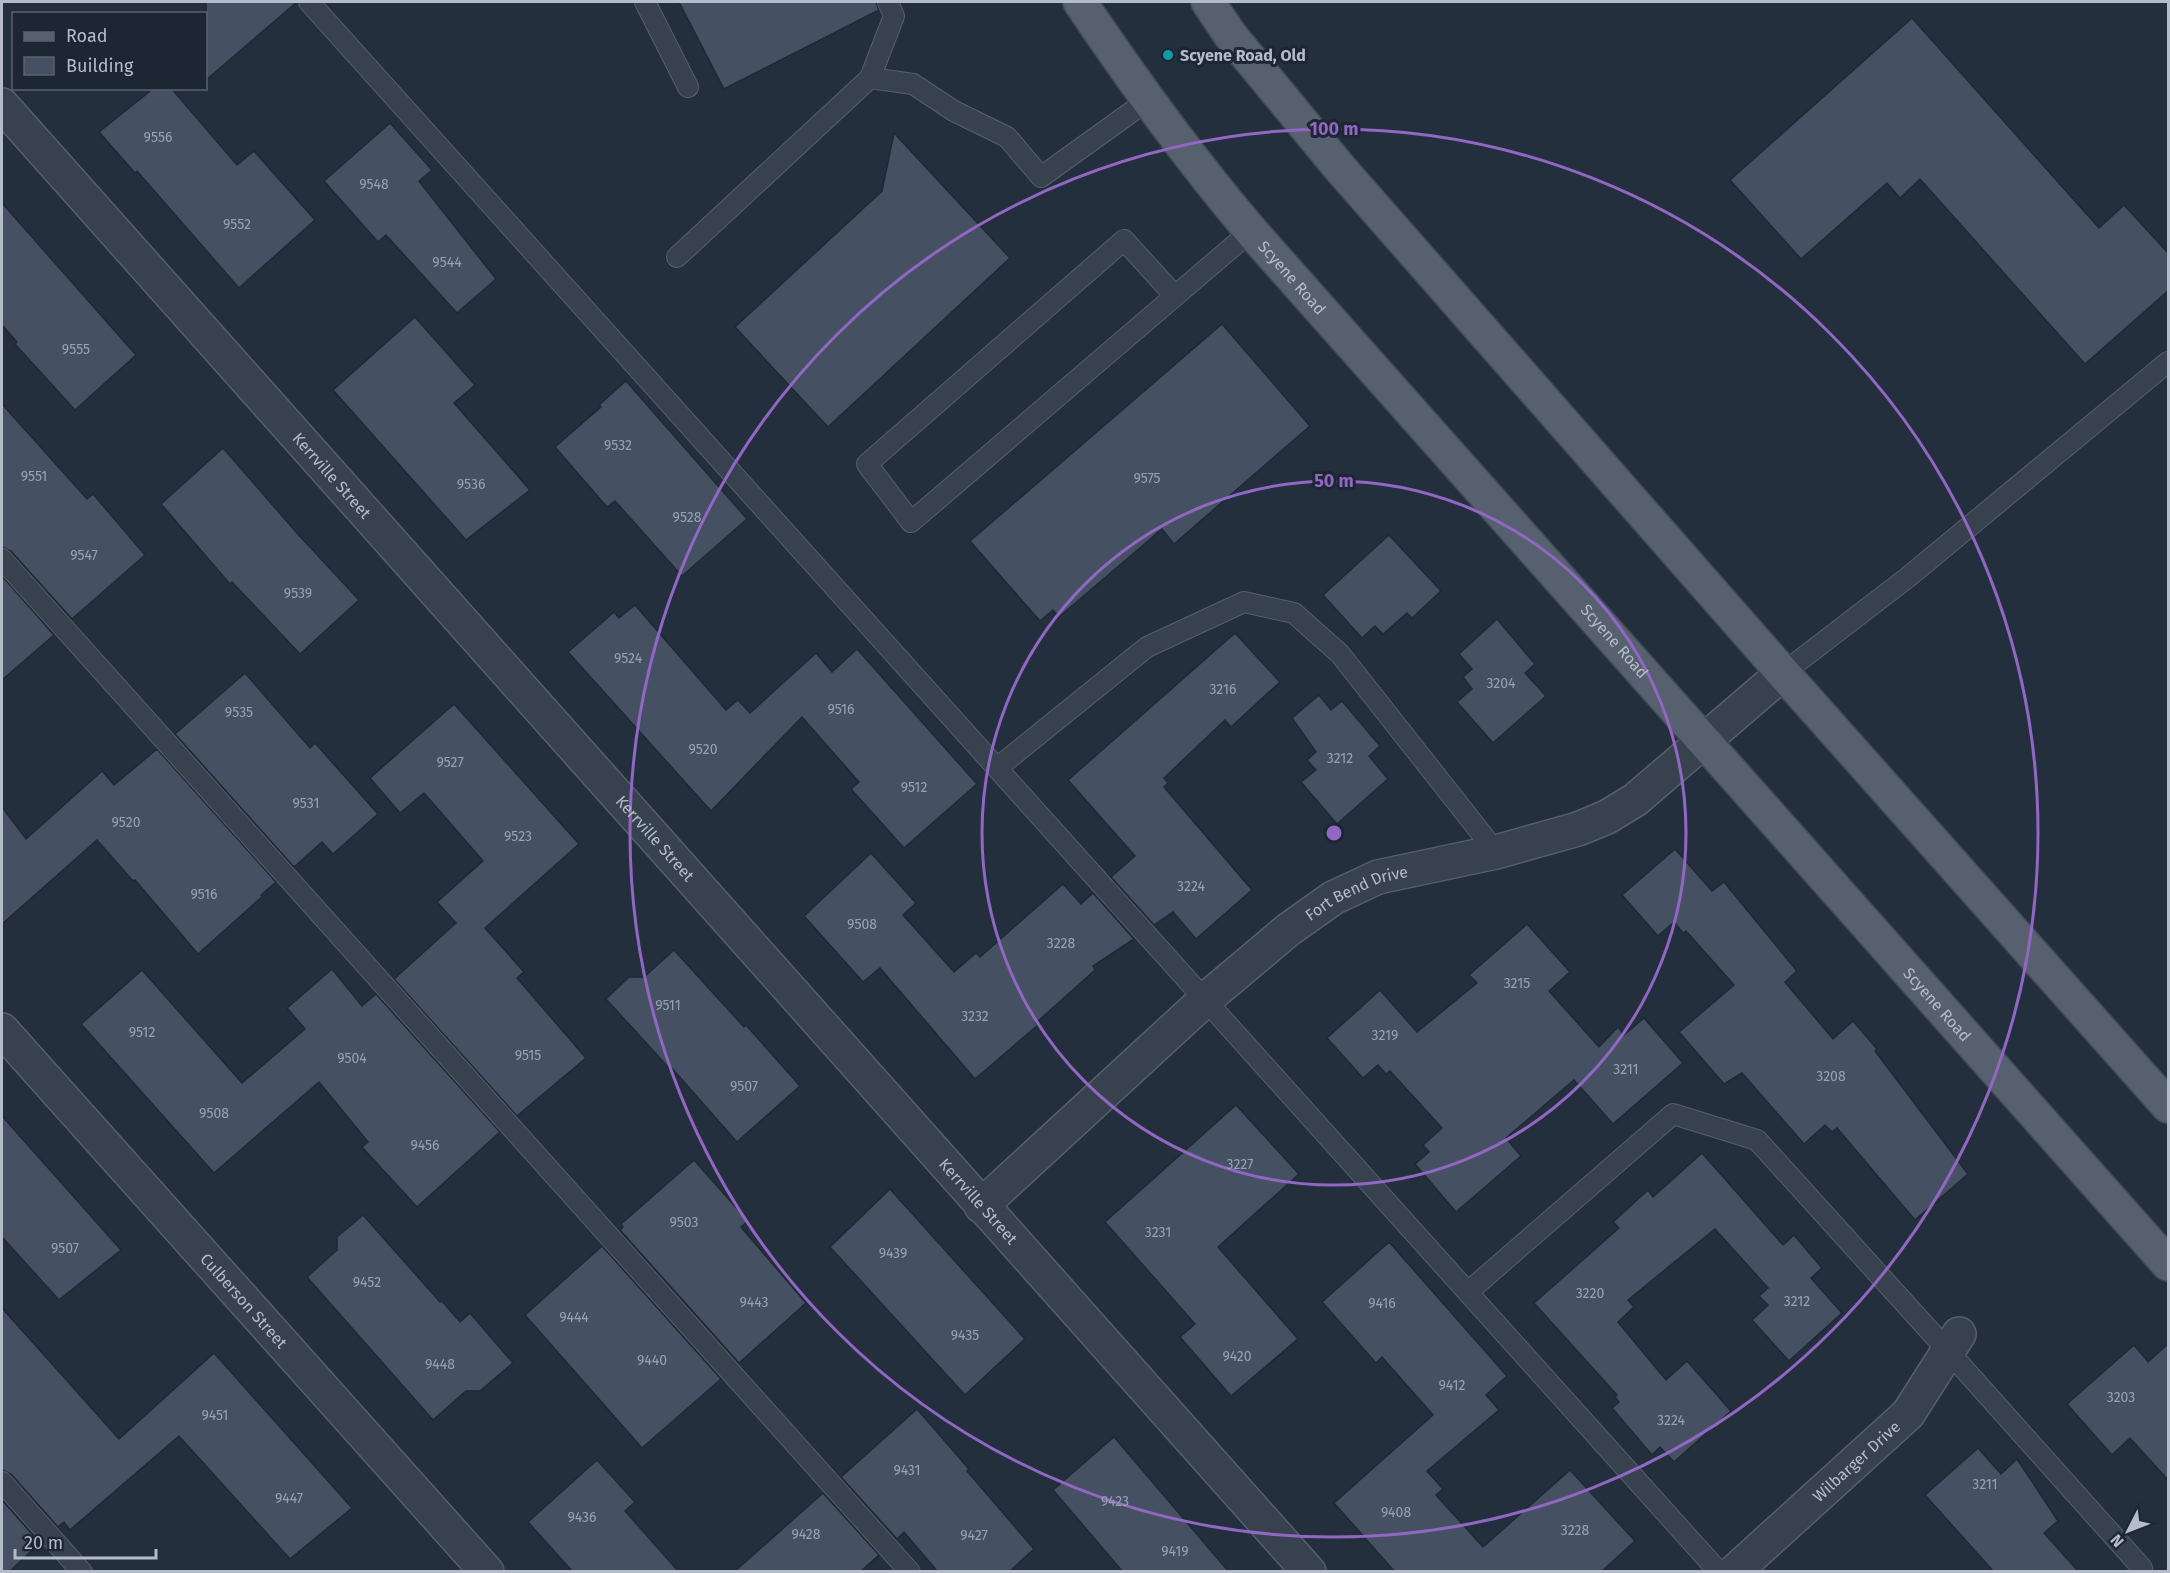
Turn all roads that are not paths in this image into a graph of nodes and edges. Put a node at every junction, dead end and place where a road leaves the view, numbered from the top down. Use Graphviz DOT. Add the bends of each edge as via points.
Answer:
graph roads {
  1 [pos="309,2"];
  2 [pos="645,2"];
  3 [pos="888,2"];
  4 [pos="1080,2"];
  5 [pos="1208,2"];
  6 [pos="870,78"];
  7 [pos="687,87"];
  8 [pos="1148,100"];
  9 [pos="2,105"];
  10 [pos="1251,231"];
  11 [pos="677,257"];
  12 [pos="1175,296"];
  13 [pos="2169,362"];
  14 [pos="2,559"];
  15 [pos="1783,673"];
  16 [pos="1704,740"];
  17 [pos="997,768"];
  18 [pos="1496,852"];
  19 [pos="1206,999"];
  20 [pos="2,1030"];
  21 [pos="2169,1106"];
  22 [pos="981,1206"];
  23 [pos="2169,1264"];
  24 [pos="1469,1291"];
  25 [pos="1954,1342"];
  26 [pos="2,1482"];
  27 [pos="82,1572"];
  28 [pos="487,1572"];
  29 [pos="910,1572"];
  30 [pos="1309,1572"];
  31 [pos="1719,1572"];
  32 [pos="1734,1572"];
  33 [pos="2142,1572"];
  1 -- 17 [label="lane"];
  2 -- 7 [label="lane"];
  3 -- 6 [label="lane" via="894,16"];
  4 -- 8 [label="main road, Scyene Road"];
  5 -- 15 [label="main road" via="1231,36 1339,167"];
  6 -- 8 [label="lane" via="913,84 954,111 1007,136 1041,177"];
  6 -- 11 [label="lane"];
  8 -- 10 [label="main road, Scyene Road"];
  9 -- 22 [label="street, Kerrville Street"];
  10 -- 12 [label="lane"];
  10 -- 16 [label="main road, Scyene Road"];
  12 -- 12 [label="lane" via="911,522 867,464 1124,240"];
  13 -- 15 [label="lane" via="1907,578"];
  14 -- 29 [label="lane"];
  15 -- 16 [label="street, Fort Bend Drive"];
  15 -- 21 [label="main road"];
  16 -- 18 [label="street, Fort Bend Drive" via="1635,800 1607,817"];
  16 -- 23 [label="main road, Scyene Road"];
  17 -- 18 [label="lane" via="1147,647 1244,602 1294,613 1340,654"];
  17 -- 19 [label="lane"];
  18 -- 19 [label="street, Fort Bend Drive" via="1378,877 1333,898"];
  19 -- 22 [label="street, Fort Bend Drive"];
  19 -- 24 [label="lane"];
  20 -- 28 [label="street, Culberson Street"];
  22 -- 30 [label="street, Kerrville Street"];
  24 -- 25 [label="lane" via="1673,1113 1757,1140"];
  24 -- 31 [label="lane"];
  25 -- 32 [label="street, Wilbarger Drive" via="1908,1414"];
  25 -- 33 [label="lane"];
  26 -- 27 [label="lane"];
}
